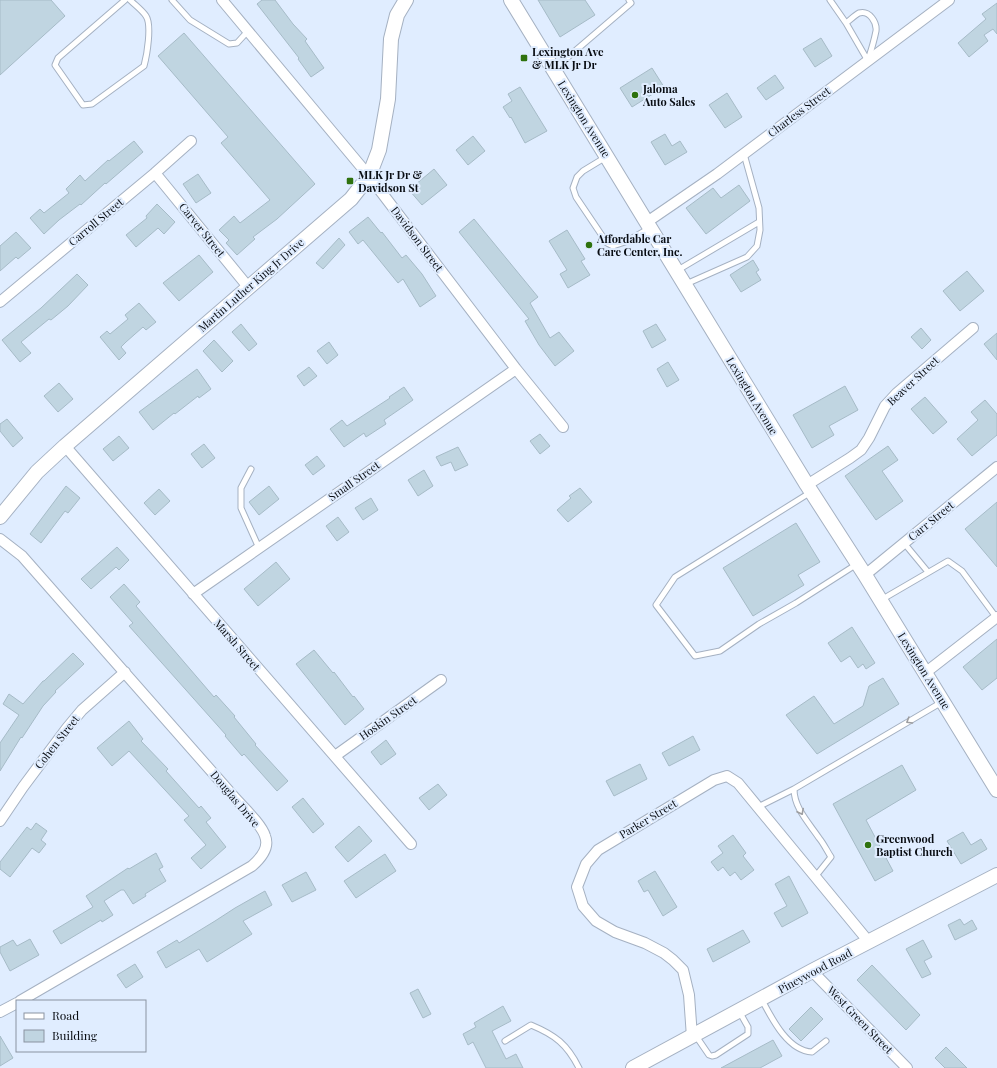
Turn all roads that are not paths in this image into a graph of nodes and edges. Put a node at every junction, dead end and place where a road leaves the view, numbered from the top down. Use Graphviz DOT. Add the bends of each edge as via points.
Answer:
graph roads {
  1 [pos="125,0"];
  2 [pos="130,0"];
  3 [pos="172,0"];
  4 [pos="222,0"];
  5 [pos="406,0"];
  6 [pos="510,0"];
  7 [pos="629,0"];
  8 [pos="830,0"];
  9 [pos="949,0"];
  10 [pos="846,22"];
  11 [pos="248,31"];
  12 [pos="868,61"];
  13 [pos="553,70"];
  14 [pos="191,141"];
  15 [pos="744,154"];
  16 [pos="607,156"];
  17 [pos="155,173"];
  18 [pos="369,176"];
  19 [pos="759,222"];
  20 [pos="649,225"];
  21 [pos="677,271"];
  22 [pos="685,284"];
  23 [pos="248,288"];
  24 [pos="0,302"];
  25 [pos="973,328"];
  26 [pos="516,369"];
  27 [pos="563,426"];
  28 [pos="65,446"];
  29 [pos="997,467"];
  30 [pos="251,469"];
  31 [pos="809,489"];
  32 [pos="0,517"];
  33 [pos="0,538"];
  34 [pos="904,543"];
  35 [pos="259,548"];
  36 [pos="861,569"];
  37 [pos="928,572"];
  38 [pos="193,594"];
  39 [pos="880,600"];
  40 [pos="997,617"];
  41 [pos="125,672"];
  42 [pos="925,673"];
  43 [pos="441,680"];
  44 [pos="943,702"];
  45 [pos="335,756"];
  46 [pos="794,789"];
  47 [pos="997,790"];
  48 [pos="758,807"];
  49 [pos="0,821"];
  50 [pos="411,844"];
  51 [pos="997,875"];
  52 [pos="815,877"];
  53 [pos="869,942"];
  54 [pos="812,971"];
  55 [pos="762,999"];
  56 [pos="22,1000"];
  57 [pos="16,1004"];
  58 [pos="739,1011"];
  59 [pos="0,1012"];
  60 [pos="694,1036"];
  61 [pos="505,1040"];
  62 [pos="826,1041"];
  63 [pos="579,1068"];
  64 [pos="633,1068"];
  65 [pos="907,1068"];
  1 -- 2 [label="lane" via="58,58 55,65 83,105 92,104 144,66 149,23 146,16"];
  3 -- 11 [label="lane" via="190,20 229,44 237,43"];
  4 -- 11 [label="street, Davidson Street"];
  5 -- 18 [label="street, Martin Luther King Jr Drive" via="397,15 391,39 388,99 378,150"];
  6 -- 13 [label="street, Lexington Avenue"];
  7 -- 13 [label="lane" via="631,3"];
  8 -- 10 [label="lane"];
  9 -- 12 [label="street, Charless Street"];
  10 -- 12 [label="lane"];
  10 -- 12 [label="lane" via="859,13 870,15 875,21 876,30"];
  11 -- 18 [label="street, Davidson Street"];
  12 -- 15 [label="street, Charless Street"];
  13 -- 16 [label="street, Lexington Avenue"];
  14 -- 17 [label="street, Carroll Street"];
  15 -- 19 [label="lane" via="759,208"];
  15 -- 20 [label="street, Charless Street"];
  16 -- 20 [label="street, Lexington Avenue"];
  16 -- 20 [label="lane" via="577,177 573,188 576,197 607,243 612,246 625,242"];
  17 -- 23 [label="street, Carver Street"];
  17 -- 24 [label="street, Carroll Street"];
  18 -- 23 [label="street, Martin Luther King Jr Drive" via="351,199"];
  18 -- 26 [label="street, Davidson Street"];
  19 -- 21 [label="lane"];
  19 -- 22 [label="lane" via="757,246 747,257"];
  20 -- 21 [label="street, Lexington Avenue"];
  21 -- 22 [label="street, Lexington Avenue"];
  22 -- 31 [label="street, Lexington Avenue"];
  23 -- 28 [label="street, Martin Luther King Jr Drive"];
  25 -- 31 [label="street, Beaver Street" via="896,393 885,406 861,450"];
  26 -- 27 [label="street, Davidson Street"];
  26 -- 35 [label="street, Small Street"];
  28 -- 32 [label="street, Martin Luther King Jr Drive" via="37,472"];
  28 -- 38 [label="street, Marsh Street"];
  29 -- 34 [label="street, Carr Street"];
  30 -- 35 [label="lane" via="241,488 241,508"];
  31 -- 36 [label="street, Lexington Avenue"];
  31 -- 36 [label="lane" via="675,577 656,604 695,656 720,651 759,624"];
  33 -- 41 [label="street, Douglas Drive" via="22,556"];
  34 -- 36 [label="street, Carr Street"];
  34 -- 37 [label="lane"];
  35 -- 38 [label="street, Small Street"];
  36 -- 39 [label="street, Lexington Avenue"];
  37 -- 39 [label="lane"];
  37 -- 40 [label="lane" via="948,561 962,571"];
  38 -- 45 [label="street, Marsh Street"];
  39 -- 42 [label="street, Lexington Avenue"];
  40 -- 42 [label="street"];
  41 -- 49 [label="street, Cohen Street" via="82,710"];
  41 -- 56 [label="street, Douglas Drive" via="260,827 266,837 265,848 261,858 252,866"];
  42 -- 44 [label="street, Lexington Avenue"];
  43 -- 45 [label="street, Hoskin Street"];
  44 -- 46 [label="lane, one-way"];
  44 -- 47 [label="street, Lexington Avenue"];
  45 -- 50 [label="street, Marsh Street"];
  46 -- 48 [label="lane"];
  46 -- 52 [label="lane, one-way" via="794,798 803,816 831,857"];
  48 -- 52 [label="street, Parker Street"];
  48 -- 60 [label="street, Parker Street" via="738,783 727,776 714,780 598,850 586,864 577,887 583,906 596,921 664,953 683,970"];
  51 -- 53 [label="street, Pineywood Road"];
  52 -- 53 [label="street, Parker Street"];
  53 -- 54 [label="street, Pineywood Road"];
  54 -- 55 [label="street, Pineywood Road"];
  54 -- 65 [label="street, West Green Street"];
  55 -- 58 [label="street, Pineywood Road"];
  55 -- 62 [label="lane" via="779,1029 799,1050 812,1052"];
  57 -- 59 [label="street"];
  58 -- 60 [label="street, Pineywood Road"];
  58 -- 60 [label="lane" via="748,1027 748,1034 716,1055 709,1055"];
  60 -- 64 [label="street, Pineywood Road"];
  61 -- 63 [label="lane" via="531,1025 548,1032 560,1041"];
}
